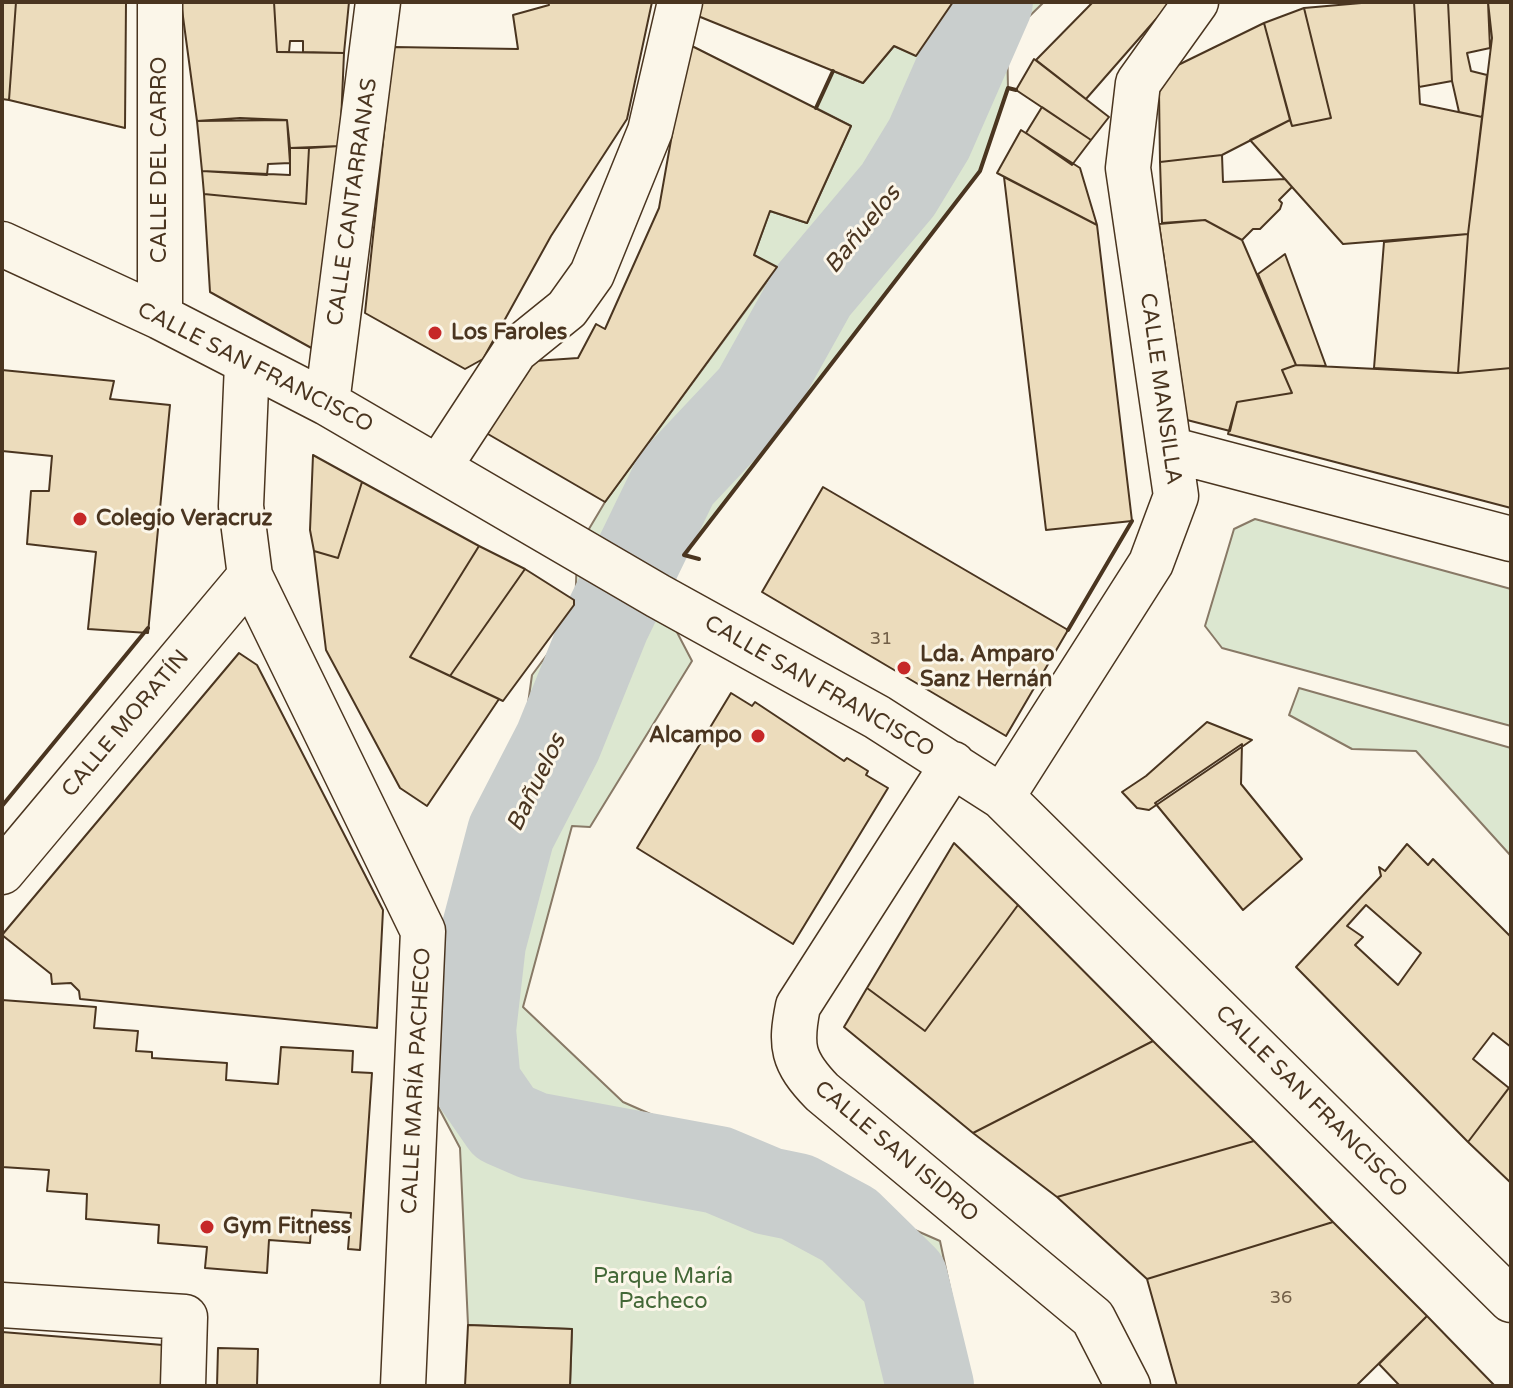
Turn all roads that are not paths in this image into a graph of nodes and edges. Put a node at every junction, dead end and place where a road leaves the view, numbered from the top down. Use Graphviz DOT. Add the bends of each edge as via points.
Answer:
graph roads {
  1 [pos="160,2"];
  2 [pos="378,2"];
  3 [pos="680,2"];
  4 [pos="1196,2"];
  5 [pos="2,244"];
  6 [pos="160,317"];
  7 [pos="247,364"];
  8 [pos="327,403"];
  9 [pos="1169,449"];
  10 [pos="439,467"];
  11 [pos="1511,539"];
  12 [pos="250,576"];
  13 [pos="953,764"];
  14 [pos="1002,797"];
  15 [pos="2,872"];
  16 [pos="1511,1300"];
  17 [pos="2,1305"];
  18 [pos="183,1386"];
  19 [pos="403,1386"];
  20 [pos="1128,1386"];
  1 -- 6 [label="street, CALLE DEL CARRO"];
  2 -- 8 [label="street, CALLE CANTARRANAS"];
  3 -- 10 [label="street" via="650,131 592,274 567,309 515,351"];
  4 -- 9 [label="street, CALLE MANSILLA" via="1138,83 1128,168"];
  5 -- 6 [label="street, CALLE SAN FRANCISCO"];
  6 -- 7 [label="street, CALLE SAN FRANCISCO"];
  7 -- 8 [label="street, CALLE SAN FRANCISCO"];
  7 -- 12 [label="street, CALLE MARÍA PACHECO" via="241,506"];
  8 -- 10 [label="street, CALLE SAN FRANCISCO"];
  9 -- 11 [label="street"];
  9 -- 14 [label="street, CALLE MANSILLA" via="1176,496 1151,563"];
  10 -- 13 [label="street, CALLE SAN FRANCISCO"];
  12 -- 15 [label="street, CALLE MORATÍN"];
  12 -- 19 [label="street, CALLE MARÍA PACHECO" via="423,931"];
  13 -- 14 [label="street, CALLE SAN FRANCISCO"];
  13 -- 20 [label="street, CALLE SAN ISIDRO" via="798,1006 792,1039 801,1070 822,1092 1093,1318"];
  14 -- 16 [label="street, CALLE SAN FRANCISCO"];
  17 -- 18 [label="street" via="185,1317"];
}
